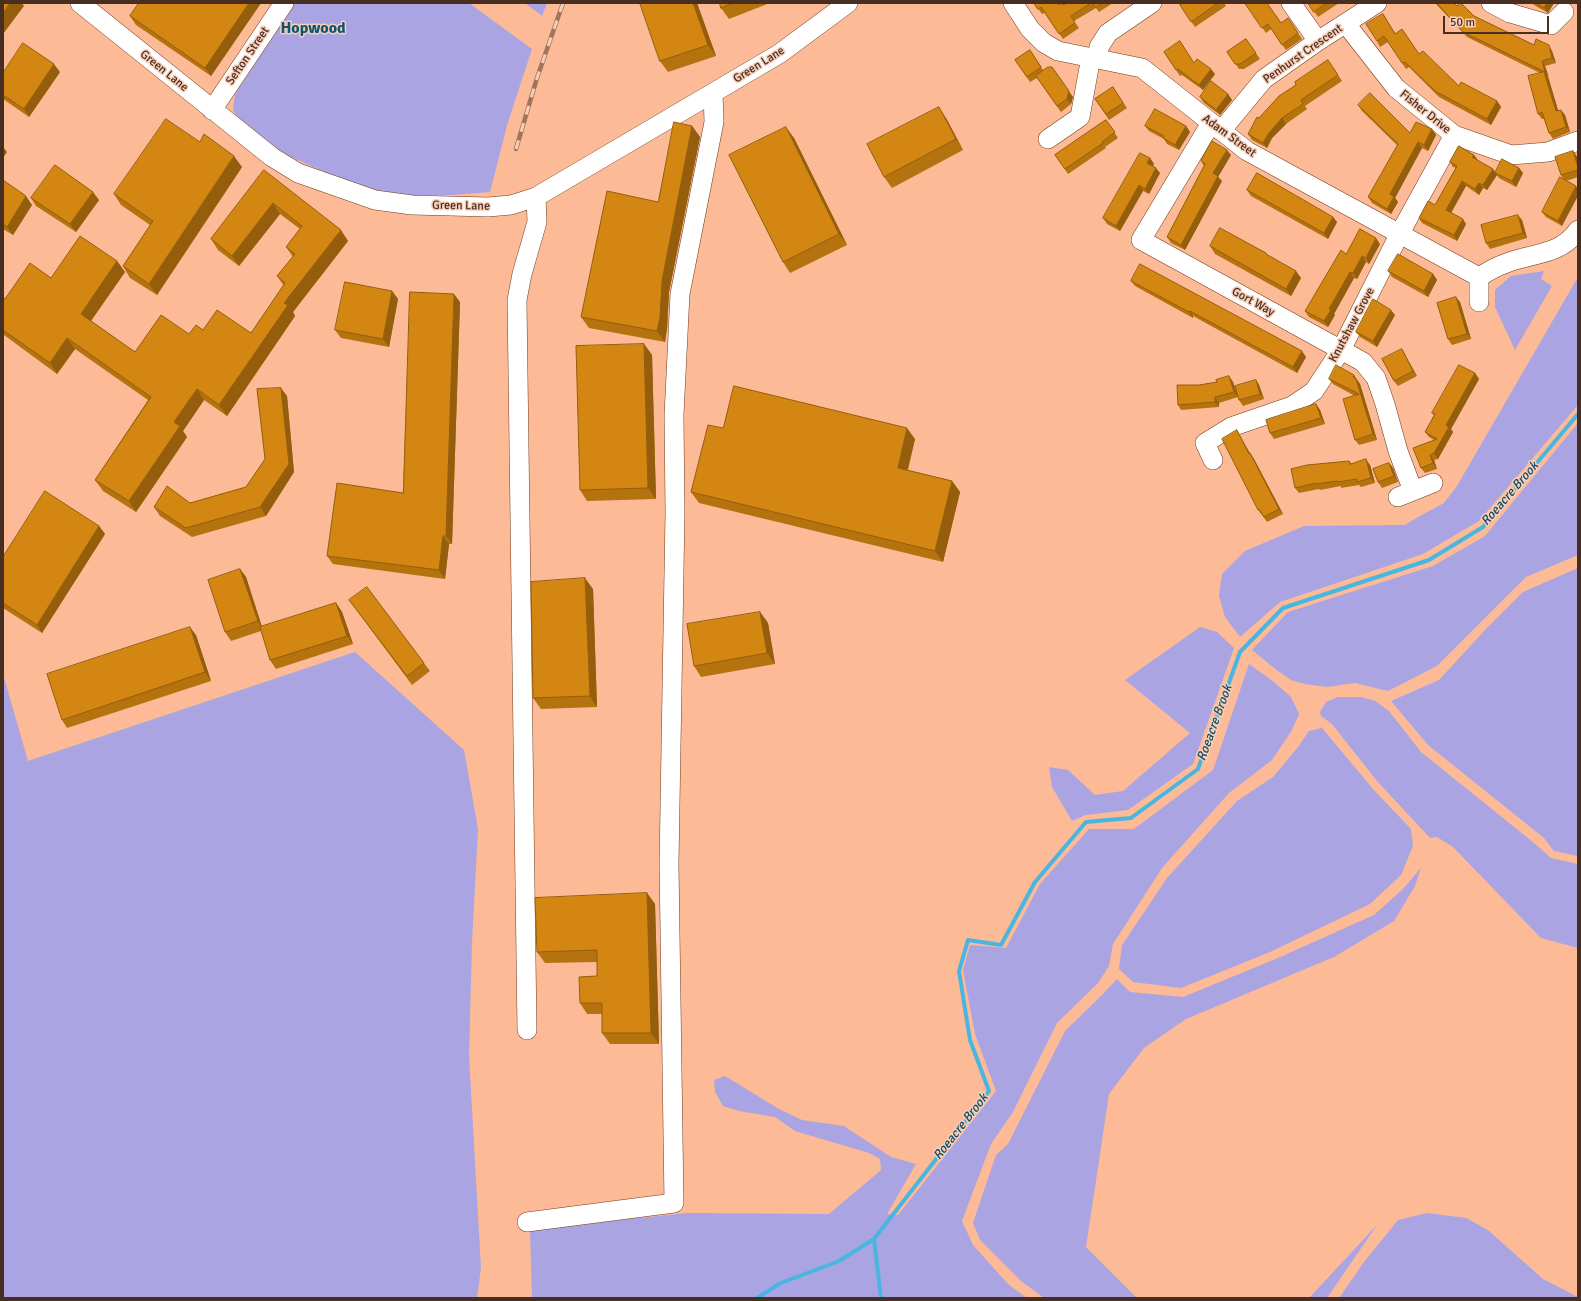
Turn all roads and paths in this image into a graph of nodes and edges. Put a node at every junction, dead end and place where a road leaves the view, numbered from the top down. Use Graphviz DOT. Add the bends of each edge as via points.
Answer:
graph roads {
  1 [pos="80,3"];
  2 [pos="284,3"];
  3 [pos="848,3"];
  4 [pos="1013,3"];
  5 [pos="1152,3"];
  6 [pos="1291,3"];
  7 [pos="1377,3"];
  8 [pos="1491,3"];
  9 [pos="1346,24"];
  10 [pos="1557,26"];
  11 [pos="1318,41"];
  12 [pos="1094,58"];
  13 [pos="713,93"];
  14 [pos="212,110"];
  15 [pos="1216,127"];
  16 [pos="1454,135"];
  17 [pos="1048,139"];
  18 [pos="1578,141"];
  19 [pos="536,197"];
  20 [pos="1578,230"];
  21 [pos="1400,233"];
  22 [pos="1478,277"];
  23 [pos="1479,302"];
  24 [pos="1341,350"];
  25 [pos="1213,460"];
  26 [pos="1433,483"];
  27 [pos="527,1030"];
  28 [pos="527,1222"];
  1 -- 14 [label="street, Green Lane"];
  2 -- 14 [label="street, Sefton Street"];
  3 -- 13 [label="street, Green Lane" via="778,54"];
  4 -- 12 [label="street, Adam Street" via="1030,29 1044,43 1058,51"];
  5 -- 12 [label="street" via="1108,33"];
  6 -- 11 [label="street"];
  7 -- 9 [label="street, Penhurst Crescent"];
  8 -- 10 [label="street" via="1510,13"];
  9 -- 11 [label="street, Penhurst Crescent"];
  9 -- 16 [label="street, Fisher Drive" via="1396,88"];
  11 -- 15 [label="street, Penhurst Crescent" via="1264,80"];
  12 -- 15 [label="street, Adam Street" via="1142,68"];
  12 -- 17 [label="street" via="1080,117"];
  13 -- 19 [label="street, Green Lane"];
  13 -- 28 [label="street" via="714,122 680,294 674,416 675,513 669,864 674,1203"];
  14 -- 19 [label="street, Green Lane" via="272,157 298,173 375,200 412,205 488,207 511,205"];
  15 -- 21 [label="street, Adam Street" via="1247,151"];
  15 -- 24 [label="street, Gort Way" via="1141,240"];
  16 -- 18 [label="street, Fisher Drive" via="1511,155 1548,152"];
  16 -- 21 [label="street, Knutshaw Grove"];
  19 -- 27 [label="street" via="537,222 517,300"];
  20 -- 22 [label="street" via="1574,236 1552,251 1503,264"];
  21 -- 22 [label="street, Adam Street"];
  21 -- 24 [label="street, Knutshaw Grove"];
  22 -- 23 [label="street"];
  24 -- 25 [label="street, Knutshaw Grove" via="1314,391 1292,406 1231,427 1205,443"];
  24 -- 26 [label="street, Gort Way" via="1363,362 1376,378 1386,404 1398,451 1405,494"];
}
